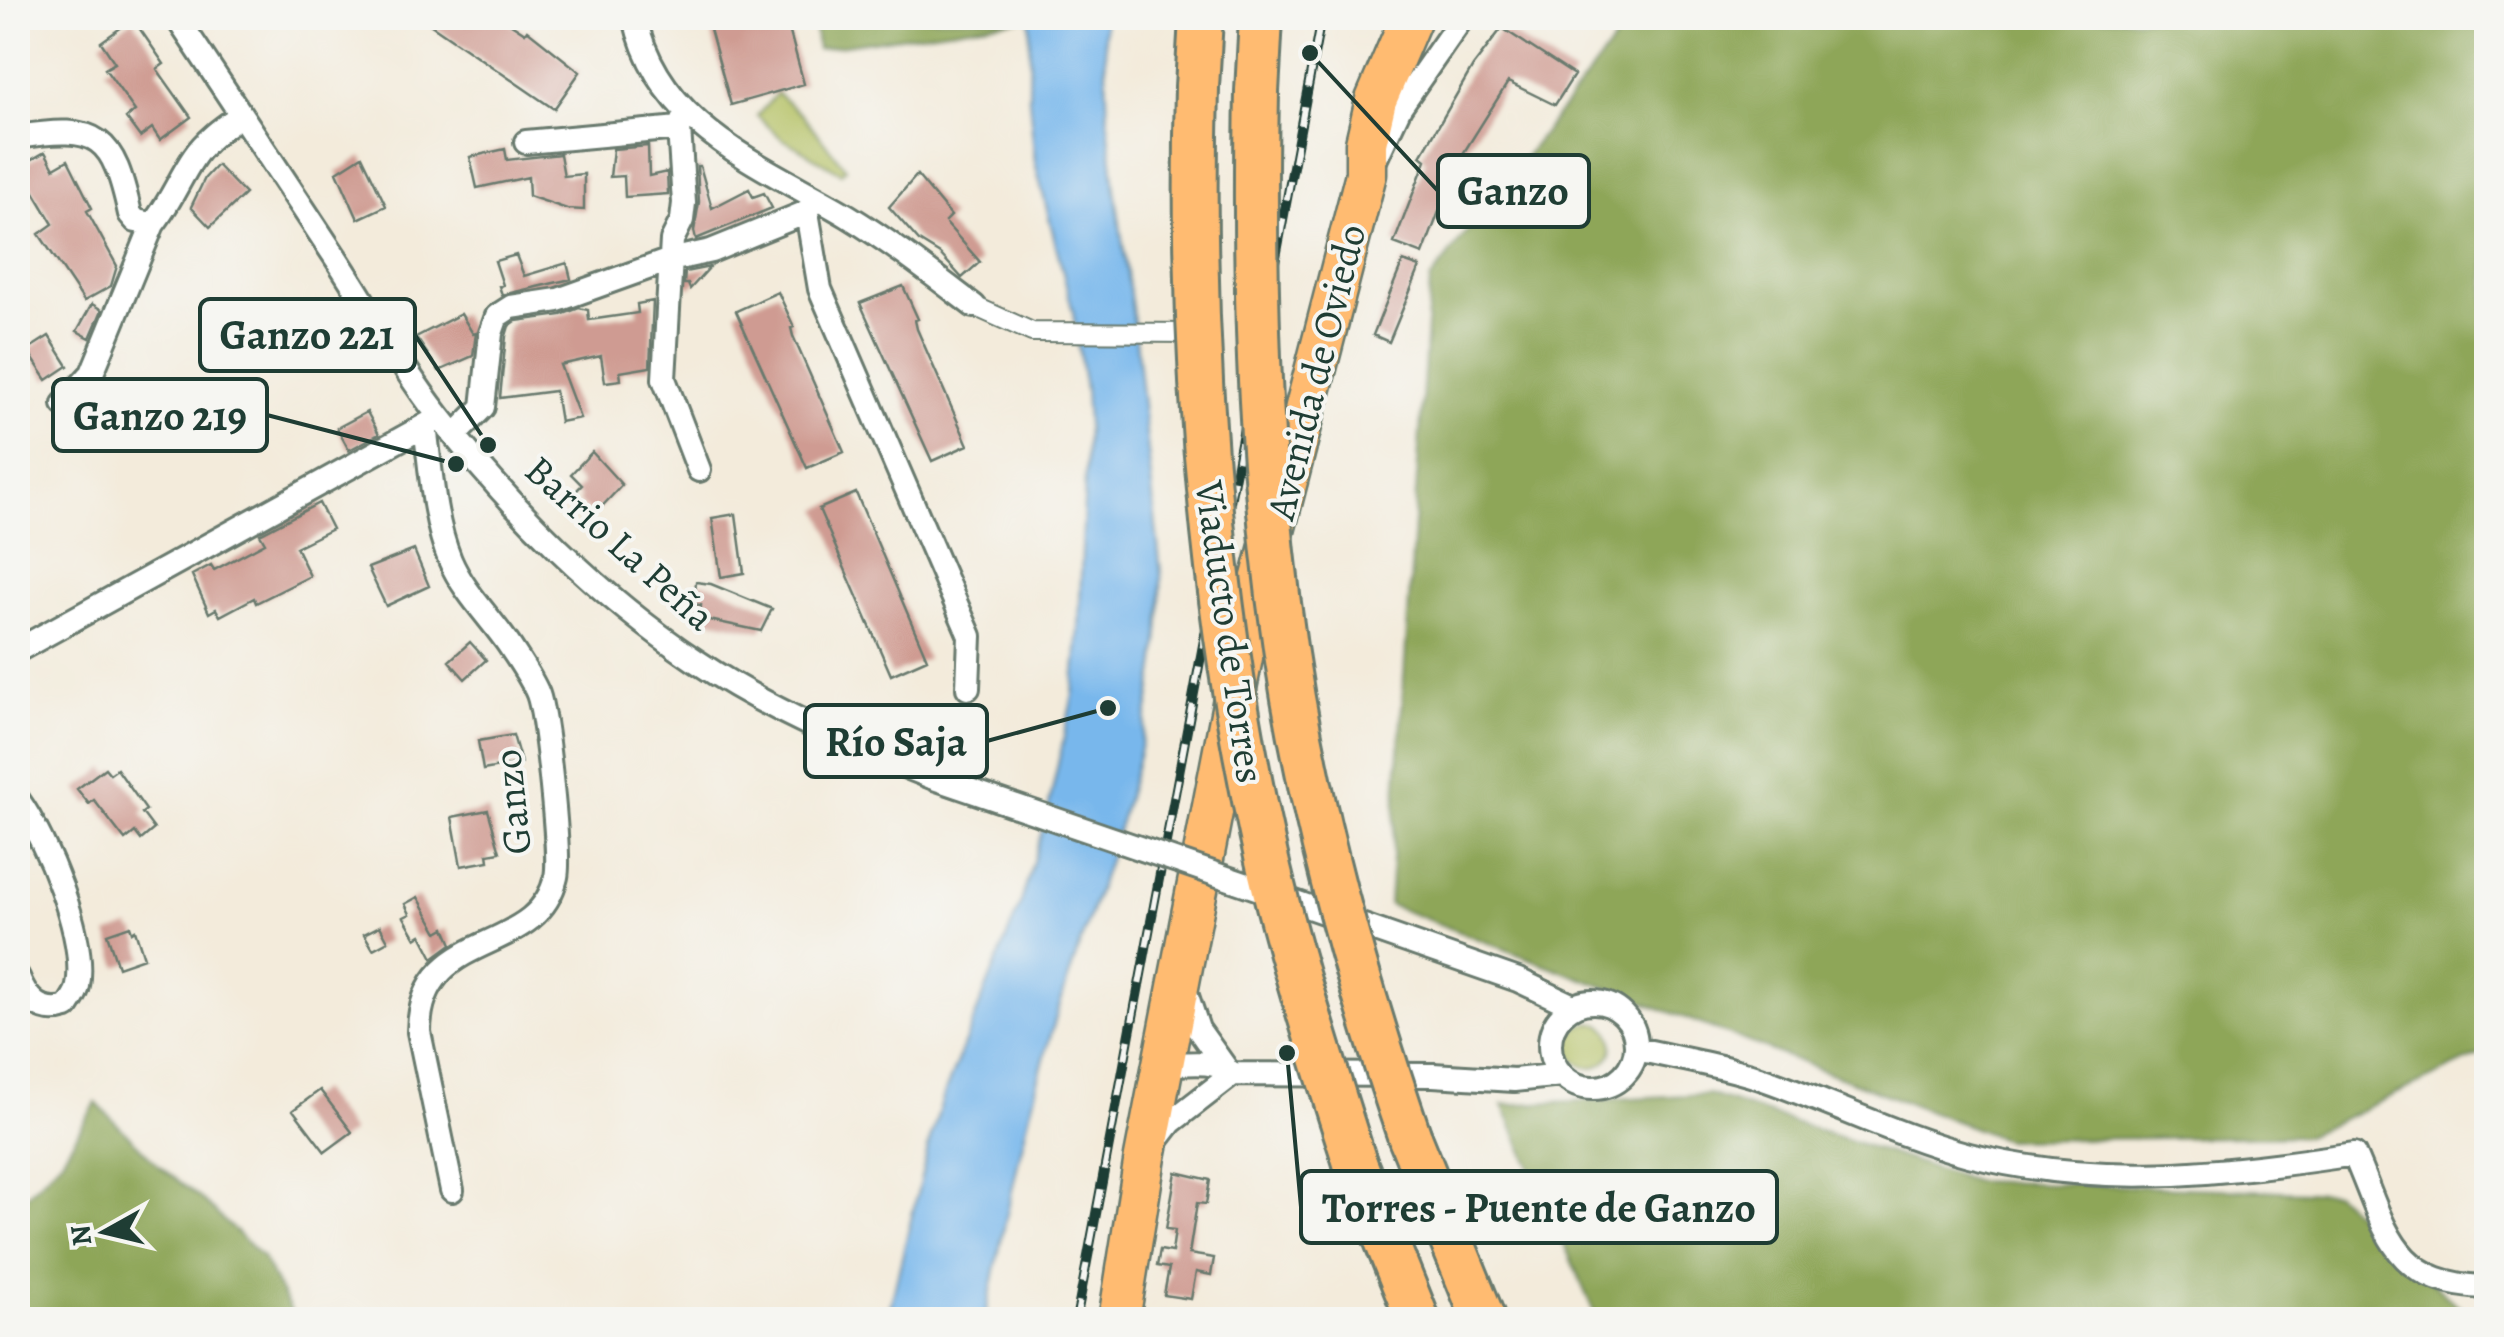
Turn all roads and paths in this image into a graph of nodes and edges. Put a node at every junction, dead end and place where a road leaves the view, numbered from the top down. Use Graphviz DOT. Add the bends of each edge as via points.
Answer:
graph roads {
  1 [pos="177,18"];
  2 [pos="1198,18"];
  3 [pos="1263,18"];
  4 [pos="1411,18"];
  5 [pos="1462,18"];
  6 [pos="633,21"];
  7 [pos="241,114"];
  8 [pos="682,121"];
  9 [pos="18,138"];
  10 [pos="526,142"];
  11 [pos="1366,174"];
  12 [pos="811,205"];
  13 [pos="153,224"];
  14 [pos="670,260"];
  15 [pos="974,306"];
  16 [pos="1209,333"];
  17 [pos="64,404"];
  18 [pos="440,426"];
  19 [pos="699,470"];
  20 [pos="18,650"];
  21 [pos="968,688"];
  22 [pos="18,800"];
  23 [pos="1180,972"];
  24 [pos="18,977"];
  25 [pos="1573,1006"];
  26 [pos="1636,1049"];
  27 [pos="1162,1065"];
  28 [pos="1562,1074"];
  29 [pos="1227,1075"];
  30 [pos="1144,1156"];
  31 [pos="452,1190"];
  32 [pos="2486,1287"];
  33 [pos="1119,1320"];
  34 [pos="1418,1320"];
  35 [pos="1484,1320"];
  1 -- 7 [label="street, Barrio La Peña"];
  2 -- 34 [label="highway, Viaducto de Torres, bridge" via="1199,357 1225,638 1266,858 1355,1163"];
  3 -- 35 [label="highway, Viaducto de Torres, bridge" via="1255,205 1259,364 1280,614 1337,896 1410,1138"];
  4 -- 11 [label="highway, Avenida de Oviedo" via="1376,100"];
  5 -- 11 [label="street" via="1406,97"];
  6 -- 8 [label="street"];
  7 -- 13 [label="street" via="194,157"];
  7 -- 18 [label="street, Barrio La Peña"];
  8 -- 10 [label="street"];
  8 -- 12 [label="street"];
  8 -- 14 [label="street" via="684,203"];
  9 -- 13 [label="street" via="49,132 102,144 113,153 130,214"];
  11 -- 23 [label="highway, Avenida de Oviedo" via="1244,647"];
  12 -- 14 [label="street" via="711,251"];
  12 -- 15 [label="street" via="871,231"];
  12 -- 21 [label="street" via="820,289 970,636"];
  13 -- 17 [label="street" via="92,373"];
  14 -- 18 [label="street" via="497,316 483,407"];
  14 -- 19 [label="street" via="664,379"];
  15 -- 16 [label="street" via="1032,332"];
  18 -- 20 [label="street"];
  18 -- 25 [label="street, Barrio La Peña, bridge" via="508,499 643,623 783,710 934,778 1518,980"];
  18 -- 31 [label="street, Ganzo" via="442,535 451,563 538,695 556,839 556,876 545,903 525,922 440,968 424,994 419,1032"];
  22 -- 24 [label="street" via="54,864 76,944 78,988 67,1007 43,1009 26,996"];
  23 -- 27 [label="highway, Avenida de Oviedo"];
  23 -- 29 [label="street" via="1198,1029"];
  25 -- 26 [label="street" via="1612,1005 1631,1023"];
  25 -- 28 [label="street" via="1550,1038"];
  26 -- 28 [label="street" via="1625,1074 1601,1088"];
  26 -- 32 [label="street" via="1766,1080 1968,1155 2042,1168 2114,1177 2246,1170 2354,1154 2392,1243 2420,1272 2451,1286"];
  27 -- 29 [label="street"];
  27 -- 30 [label="highway, Avenida de Oviedo"];
  28 -- 29 [label="street" via="1514,1080"];
  29 -- 30 [label="street"];
  30 -- 33 [label="highway, Avenida de Oviedo"];
}
